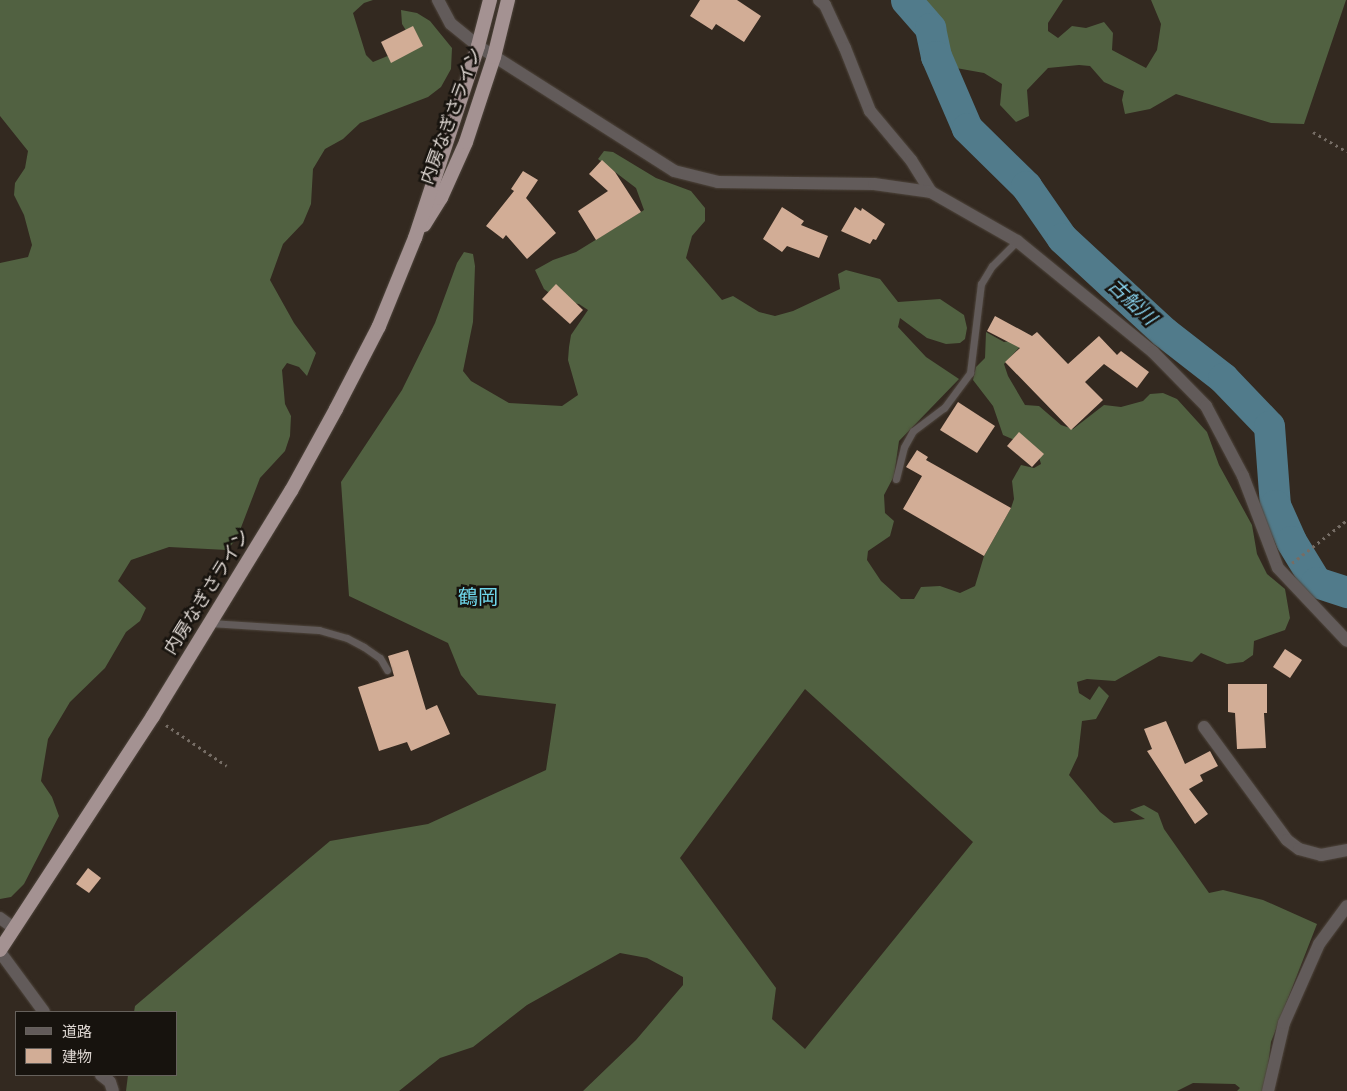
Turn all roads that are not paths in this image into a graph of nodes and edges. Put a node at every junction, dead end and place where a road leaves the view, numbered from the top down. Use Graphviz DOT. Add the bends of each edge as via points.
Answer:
graph roads {
  1 [pos="438,0"];
  2 [pos="490,0"];
  3 [pos="508,0"];
  4 [pos="819,0"];
  5 [pos="478,46"];
  6 [pos="494,57"];
  7 [pos="930,192"];
  8 [pos="415,238"];
  9 [pos="1017,241"];
  10 [pos="896,479"];
  11 [pos="210,623"];
  12 [pos="1347,641"];
  13 [pos="387,670"];
  14 [pos="1204,727"];
  15 [pos="1347,850"];
  16 [pos="1347,906"];
  17 [pos="0,918"];
  18 [pos="7,928"];
  19 [pos="0,951"];
  20 [pos="43,1011"];
  21 [pos="102,1076"];
  22 [pos="113,1091"];
  23 [pos="1268,1091"];
  1 -- 5 [label="street" via="451,24"];
  2 -- 5 [label="highway, 内房なぎさライン"];
  3 -- 6 [label="highway, 内房なぎさライン"];
  4 -- 7 [label="street" via="825,5 870,111 911,160"];
  5 -- 6 [label="street"];
  5 -- 8 [label="highway, 内房なぎさライン"];
  6 -- 7 [label="street" via="674,172 718,182 874,184"];
  6 -- 8 [label="highway, 内房なぎさライン" via="466,142 441,198"];
  7 -- 9 [label="street"];
  8 -- 11 [label="highway, 内房なぎさライン" via="379,326 336,409 291,491"];
  9 -- 10 [label="lane" via="992,266 981,284 970,373 944,408 913,431 904,447"];
  9 -- 12 [label="street" via="1153,352 1206,406 1243,476 1278,568"];
  11 -- 13 [label="lane" via="319,630 364,647 380,658"];
  11 -- 18 [label="highway, 内房なぎさライン" via="152,716"];
  14 -- 15 [label="street" via="1287,840 1298,849 1321,855"];
  16 -- 23 [label="street" via="1319,944 1288,1014 1269,1074"];
  17 -- 18 [label="street"];
  18 -- 19 [label="highway, 内房なぎさライン"];
  19 -- 20 [label="street"];
  21 -- 22 [label="street" via="110,1082"];
}
